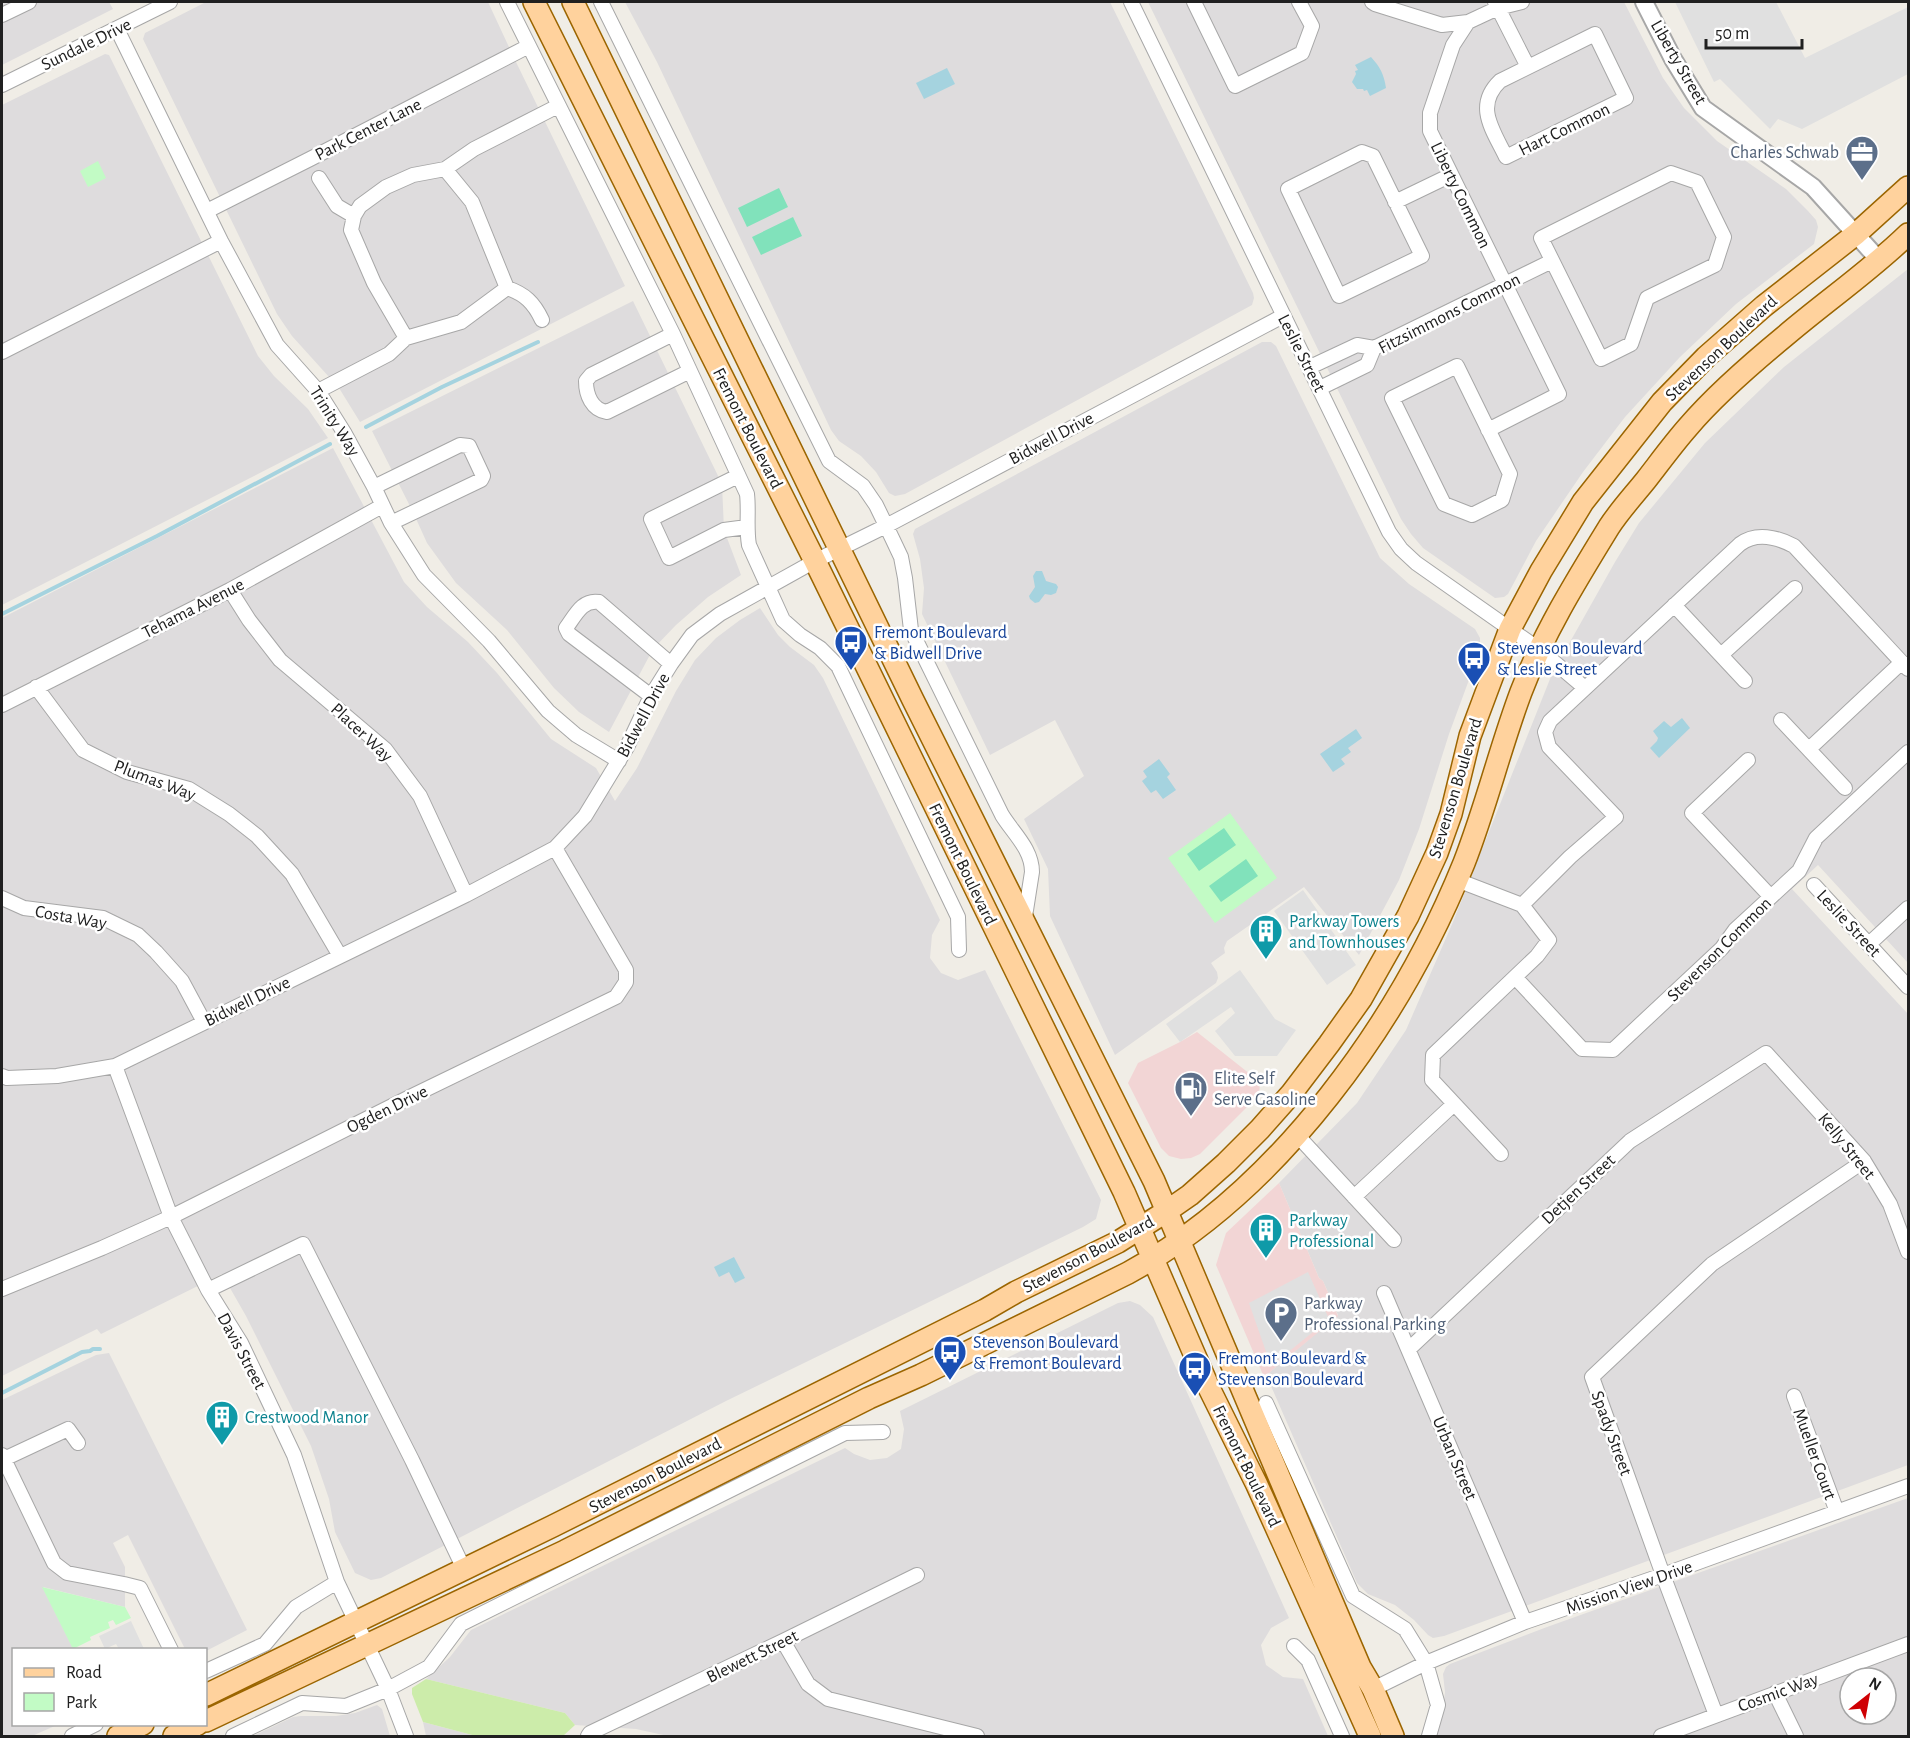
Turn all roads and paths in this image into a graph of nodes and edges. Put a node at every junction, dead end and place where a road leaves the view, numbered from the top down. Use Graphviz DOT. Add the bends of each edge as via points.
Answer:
graph roads {
  1 [pos="29,2"];
  2 [pos="170,2"];
  3 [pos="507,2"];
  4 [pos="534,2"];
  5 [pos="573,2"];
  6 [pos="601,2"];
  7 [pos="1131,2"];
  8 [pos="1194,2"];
  9 [pos="1299,2"];
  10 [pos="1372,2"];
  11 [pos="1522,2"];
  12 [pos="1644,2"];
  13 [pos="1500,4"];
  14 [pos="2,15"];
  15 [pos="1468,22"];
  16 [pos="117,29"];
  17 [pos="529,46"];
  18 [pos="1528,67"];
  19 [pos="2,86"];
  20 [pos="558,106"];
  21 [pos="445,169"];
  22 [pos="1451,175"];
  23 [pos="319,178"];
  24 [pos="1908,187"];
  25 [pos="1395,202"];
  26 [pos="207,211"];
  27 [pos="354,216"];
  28 [pos="1856,234"];
  29 [pos="1908,234"];
  30 [pos="221,241"];
  31 [pos="1552,261"];
  32 [pos="1880,261"];
  33 [pos="1506,284"];
  34 [pos="507,288"];
  35 [pos="1283,316"];
  36 [pos="542,320"];
  37 [pos="673,334"];
  38 [pos="406,338"];
  39 [pos="1374,348"];
  40 [pos="2,352"];
  41 [pos="1310,367"];
  42 [pos="690,371"];
  43 [pos="1320,388"];
  44 [pos="318,391"];
  45 [pos="1488,430"];
  46 [pos="738,476"];
  47 [pos="375,487"];
  48 [pos="382,506"];
  49 [pos="391,523"];
  50 [pos="886,526"];
  51 [pos="747,527"];
  52 [pos="840,549"];
  53 [pos="815,561"];
  54 [pos="767,587"];
  55 [pos="1795,588"];
  56 [pos="230,590"];
  57 [pos="1674,605"];
  58 [pos="1510,629"];
  59 [pos="1540,650"];
  60 [pos="1721,656"];
  61 [pos="670,664"];
  62 [pos="1905,666"];
  63 [pos="1745,681"];
  64 [pos="36,687"];
  65 [pos="1585,688"];
  66 [pos="651,696"];
  67 [pos="2,705"];
  68 [pos="1781,720"];
  69 [pos="1809,749"];
  70 [pos="1908,752"];
  71 [pos="1748,760"];
  72 [pos="619,761"];
  73 [pos="1845,788"];
  74 [pos="555,848"];
  75 [pos="1457,880"];
  76 [pos="1814,885"];
  77 [pos="466,895"];
  78 [pos="1771,897"];
  79 [pos="2,898"];
  80 [pos="1522,905"];
  81 [pos="1908,908"];
  82 [pos="1024,923"];
  83 [pos="1869,944"];
  84 [pos="959,950"];
  85 [pos="340,956"];
  86 [pos="1515,977"];
  87 [pos="1908,987"];
  88 [pos="204,1022"];
  89 [pos="1766,1053"];
  90 [pos="115,1066"];
  91 [pos="2,1076"];
  92 [pos="1454,1104"];
  93 [pos="1297,1135"];
  94 [pos="1501,1154"];
  95 [pos="1864,1161"];
  96 [pos="1354,1197"];
  97 [pos="1167,1212"];
  98 [pos="171,1217"];
  99 [pos="1141,1229"];
  100 [pos="1394,1240"];
  101 [pos="1179,1242"];
  102 [pos="1908,1252"];
  103 [pos="1154,1259"];
  104 [pos="2,1289"];
  105 [pos="208,1290"];
  106 [pos="1384,1293"];
  107 [pos="1408,1349"];
  108 [pos="1794,1396"];
  109 [pos="1266,1403"];
  110 [pos="883,1432"];
  111 [pos="78,1443"];
  112 [pos="3,1457"];
  113 [pos="1908,1486"];
  114 [pos="1837,1512"];
  115 [pos="464,1569"];
  116 [pos="917,1575"];
  117 [pos="1663,1575"];
  118 [pos="337,1582"];
  119 [pos="357,1622"];
  120 [pos="1525,1622"];
  121 [pos="783,1641"];
  122 [pos="366,1644"];
  123 [pos="1908,1644"];
  124 [pos="1294,1646"];
  125 [pos="170,1648"];
  126 [pos="1426,1664"];
  127 [pos="207,1671"];
  128 [pos="388,1689"];
  129 [pos="1373,1689"];
  130 [pos="1775,1693"];
  131 [pos="207,1695"];
  132 [pos="1354,1699"];
  133 [pos="1716,1715"];
  134 [pos="207,1721"];
  135 [pos="94,1726"];
  136 [pos="141,1726"];
  137 [pos="196,1726"];
  138 [pos="72,1737"];
  139 [pos="118,1737"];
  140 [pos="174,1737"];
  141 [pos="233,1737"];
  142 [pos="406,1737"];
  143 [pos="588,1737"];
  144 [pos="977,1737"];
  145 [pos="1342,1737"];
  146 [pos="1370,1737"];
  147 [pos="1393,1737"];
  148 [pos="1429,1737"];
  149 [pos="1661,1737"];
  150 [pos="1796,1737"];
  1 -- 14 [label="street"];
  2 -- 16 [label="street, Sundale Drive"];
  3 -- 17 [label="street, Fremont Boulevard"];
  4 -- 53 [label="main road, Fremont Boulevard"];
  5 -- 52 [label="main road, Fremont Boulevard"];
  6 -- 50 [label="street, Fremont Boulevard" via="829,461 863,486"];
  7 -- 35 [label="street, Leslie Street"];
  8 -- 9 [label="street" via="1235,86 1302,53 1312,26"];
  10 -- 15 [label="street" via="1443,26"];
  11 -- 13 [label="street"];
  12 -- 28 [label="street, Liberty Street" via="1703,108 1813,187"];
  13 -- 15 [label="street"];
  13 -- 18 [label="street"];
  15 -- 22 [label="street, Liberty Common" via="1453,45 1430,113 1430,131"];
  16 -- 19 [label="street, Sundale Drive"];
  16 -- 26 [label="street, Trinity Way"];
  17 -- 20 [label="street, Fremont Boulevard"];
  17 -- 26 [label="street, Park Center Lane"];
  18 -- 18 [label="street, Hart Common" via="1500,81 1486,108 1506,157 1626,98 1595,34"];
  20 -- 21 [label="street" via="474,149"];
  20 -- 37 [label="street, Fremont Boulevard"];
  21 -- 27 [label="street" via="386,187 360,206"];
  21 -- 34 [label="street" via="472,202"];
  22 -- 25 [label="street"];
  22 -- 33 [label="street, Liberty Common"];
  23 -- 27 [label="street" via="337,206"];
  24 -- 28 [label="main road, Stevenson Boulevard"];
  25 -- 25 [label="street" via="1373,156 1362,152 1288,189 1339,296 1422,256"];
  26 -- 30 [label="street, Trinity Way"];
  27 -- 38 [label="street" via="351,230 374,284"];
  28 -- 32 [label="street, Liberty Street"];
  28 -- 58 [label="main road, Stevenson Boulevard" via="1764,306 1662,402 1583,502"];
  29 -- 32 [label="main road, Stevenson Boulevard"];
  30 -- 40 [label="street"];
  30 -- 44 [label="street, Trinity Way" via="277,345"];
  31 -- 31 [label="street" via="1601,358 1631,344 1647,298 1715,265 1724,237 1697,182 1671,173 1541,238"];
  31 -- 33 [label="street, Fitzsimmons Common"];
  32 -- 59 [label="main road, Stevenson Boulevard" via="1730,383 1689,426 1612,523"];
  33 -- 39 [label="street, Fitzsimmons Common"];
  33 -- 45 [label="street, Liberty Common" via="1559,394"];
  34 -- 36 [label="street" via="535,305"];
  34 -- 38 [label="street" via="461,321"];
  35 -- 41 [label="street, Leslie Street"];
  35 -- 50 [label="street, Bidwell Drive"];
  37 -- 42 [label="street, Fremont Boulevard"];
  37 -- 42 [label="street" via="591,375 586,381 588,396 598,409 607,412"];
  38 -- 44 [label="street" via="389,354"];
  39 -- 41 [label="street" via="1357,345"];
  39 -- 43 [label="street, Fitzsimmons Common" via="1367,365"];
  41 -- 43 [label="street, Leslie Street"];
  42 -- 46 [label="street, Fremont Boulevard"];
  43 -- 58 [label="street, Leslie Street" via="1389,532 1401,549"];
  44 -- 47 [label="street, Trinity Way"];
  45 -- 45 [label="street" via="1457,366 1392,398 1444,504 1472,515 1502,500 1510,474"];
  46 -- 51 [label="street, Fremont Boulevard" via="747,494"];
  46 -- 51 [label="street" via="651,519 669,558 724,530"];
  47 -- 48 [label="street, Trinity Way"];
  47 -- 49 [label="street" via="460,445 469,446 483,476"];
  48 -- 49 [label="street, Trinity Way"];
  48 -- 56 [label="street, Tehama Avenue"];
  49 -- 72 [label="street, Trinity Way" via="424,575 489,641 548,711 576,735"];
  50 -- 52 [label="street, Bidwell Drive"];
  50 -- 82 [label="street, Fremont Boulevard" via="901,557 911,630 1004,819 1031,863"];
  51 -- 54 [label="street, Fremont Boulevard" via="749,544"];
  52 -- 53 [label="street, Bidwell Drive"];
  52 -- 82 [label="main road, Fremont Boulevard"];
  53 -- 54 [label="street, Bidwell Drive"];
  53 -- 99 [label="main road, Fremont Boulevard"];
  54 -- 61 [label="street, Bidwell Drive" via="692,635"];
  54 -- 84 [label="street, Fremont Boulevard" via="783,620 838,666 957,918"];
  55 -- 60 [label="street"];
  56 -- 64 [label="street, Tehama Avenue"];
  56 -- 77 [label="street, Placer Way" via="279,660 385,749 420,796"];
  57 -- 60 [label="street"];
  57 -- 62 [label="street" via="1743,541 1754,537 1779,538 1794,546"];
  57 -- 65 [label="street"];
  58 -- 59 [label="street, Leslie Street"];
  58 -- 97 [label="main road, Stevenson Boulevard" via="1470,736 1439,846 1382,964 1337,1034 1287,1098 1226,1163"];
  59 -- 65 [label="street"];
  59 -- 75 [label="main road, Stevenson Boulevard" via="1516,705"];
  60 -- 63 [label="street"];
  61 -- 66 [label="street, Bidwell Drive"];
  61 -- 66 [label="street" via="599,602 585,603 566,628"];
  62 -- 69 [label="street"];
  64 -- 67 [label="street, Tehama Avenue"];
  64 -- 85 [label="street, Plumas Way" via="83,750 127,772 189,789 257,836 292,874"];
  65 -- 80 [label="street" via="1550,721 1545,732 1549,747 1616,817"];
  66 -- 72 [label="street, Bidwell Drive"];
  68 -- 69 [label="street"];
  69 -- 73 [label="street"];
  70 -- 78 [label="street, Stevenson Common" via="1816,838 1799,871"];
  71 -- 78 [label="street" via="1692,813"];
  72 -- 74 [label="street, Bidwell Drive" via="585,816"];
  74 -- 77 [label="street, Bidwell Drive"];
  74 -- 98 [label="street, Ogden Drive" via="626,970 626,982 616,997"];
  75 -- 80 [label="street"];
  75 -- 93 [label="main road, Stevenson Boulevard" via="1418,962 1386,1014"];
  76 -- 83 [label="street, Leslie Street"];
  77 -- 85 [label="street, Bidwell Drive"];
  78 -- 86 [label="street, Stevenson Common" via="1613,1050 1582,1049"];
  79 -- 88 [label="street, Costa Way" via="24,908 103,918 138,935 182,981"];
  80 -- 86 [label="street" via="1549,940"];
  81 -- 83 [label="street"];
  82 -- 97 [label="main road, Fremont Boulevard"];
  83 -- 87 [label="street, Leslie Street"];
  85 -- 88 [label="street, Bidwell Drive"];
  86 -- 92 [label="street" via="1432,1054 1432,1080"];
  88 -- 90 [label="street, Bidwell Drive"];
  89 -- 95 [label="street, Kelly Street"];
  89 -- 107 [label="street, Detjen Street" via="1630,1141"];
  90 -- 91 [label="street, Bidwell Drive" via="57,1076"];
  90 -- 98 [label="street, Davis Street"];
  92 -- 94 [label="street"];
  92 -- 96 [label="street"];
  93 -- 96 [label="street"];
  93 -- 101 [label="main road, Stevenson Boulevard" via="1233,1198"];
  95 -- 102 [label="street, Kelly Street" via="1890,1204"];
  95 -- 117 [label="street, Spady Street" via="1712,1264 1592,1377"];
  96 -- 100 [label="street"];
  97 -- 99 [label="main road, Stevenson Boulevard"];
  97 -- 101 [label="main road, Fremont Boulevard"];
  98 -- 104 [label="street, Ogden Drive"];
  98 -- 105 [label="street, Davis Street"];
  99 -- 103 [label="main road, Fremont Boulevard"];
  99 -- 115 [label="main road, Stevenson Boulevard"];
  101 -- 103 [label="main road, Stevenson Boulevard"];
  101 -- 129 [label="main road, Fremont Boulevard" via="1317,1568"];
  103 -- 122 [label="main road, Stevenson Boulevard" via="565,1551"];
  103 -- 132 [label="main road, Fremont Boulevard" via="1209,1388"];
  105 -- 115 [label="street" via="303,1244"];
  105 -- 118 [label="street, Davis Street" via="241,1343 294,1455"];
  106 -- 107 [label="street, Urban Street"];
  107 -- 120 [label="street, Urban Street"];
  108 -- 114 [label="street, Mueller Court"];
  109 -- 126 [label="street" via="1353,1596 1405,1629"];
  110 -- 128 [label="street" via="844,1433 461,1624 429,1667"];
  111 -- 112 [label="street" via="68,1429"];
  112 -- 125 [label="street" via="54,1563 67,1573 140,1588"];
  113 -- 114 [label="street, Mission View Drive"];
  114 -- 117 [label="street, Mission View Drive"];
  115 -- 119 [label="main road, Stevenson Boulevard"];
  116 -- 121 [label="street, Blewett Street"];
  117 -- 120 [label="street, Mission View Drive"];
  117 -- 133 [label="street, Spady Street"];
  118 -- 119 [label="street, Davis Street"];
  118 -- 127 [label="street" via="296,1607 265,1644"];
  119 -- 122 [label="street, Davis Street"];
  119 -- 131 [label="main road, Stevenson Boulevard"];
  120 -- 126 [label="street, Mission View Drive"];
  121 -- 143 [label="street, Blewett Street"];
  121 -- 144 [label="street" via="808,1684 828,1699"];
  122 -- 128 [label="street, Davis Street"];
  122 -- 134 [label="main road, Stevenson Boulevard"];
  123 -- 130 [label="street, Cosmic Way"];
  124 -- 145 [label="street" via="1308,1660"];
  126 -- 129 [label="street, Mission View Drive"];
  126 -- 148 [label="street" via="1438,1705"];
  128 -- 141 [label="street" via="346,1706 302,1703"];
  128 -- 142 [label="street, Davis Street"];
  129 -- 132 [label="main road, Mission View Drive"];
  129 -- 147 [label="main road, Fremont Boulevard"];
  130 -- 133 [label="street, Cosmic Way"];
  130 -- 150 [label="street"];
  132 -- 146 [label="main road, Fremont Boulevard"];
  133 -- 149 [label="street, Cosmic Way"];
  135 -- 138 [label="street"];
  136 -- 139 [label="main road"];
  137 -- 140 [label="main road"];
}
